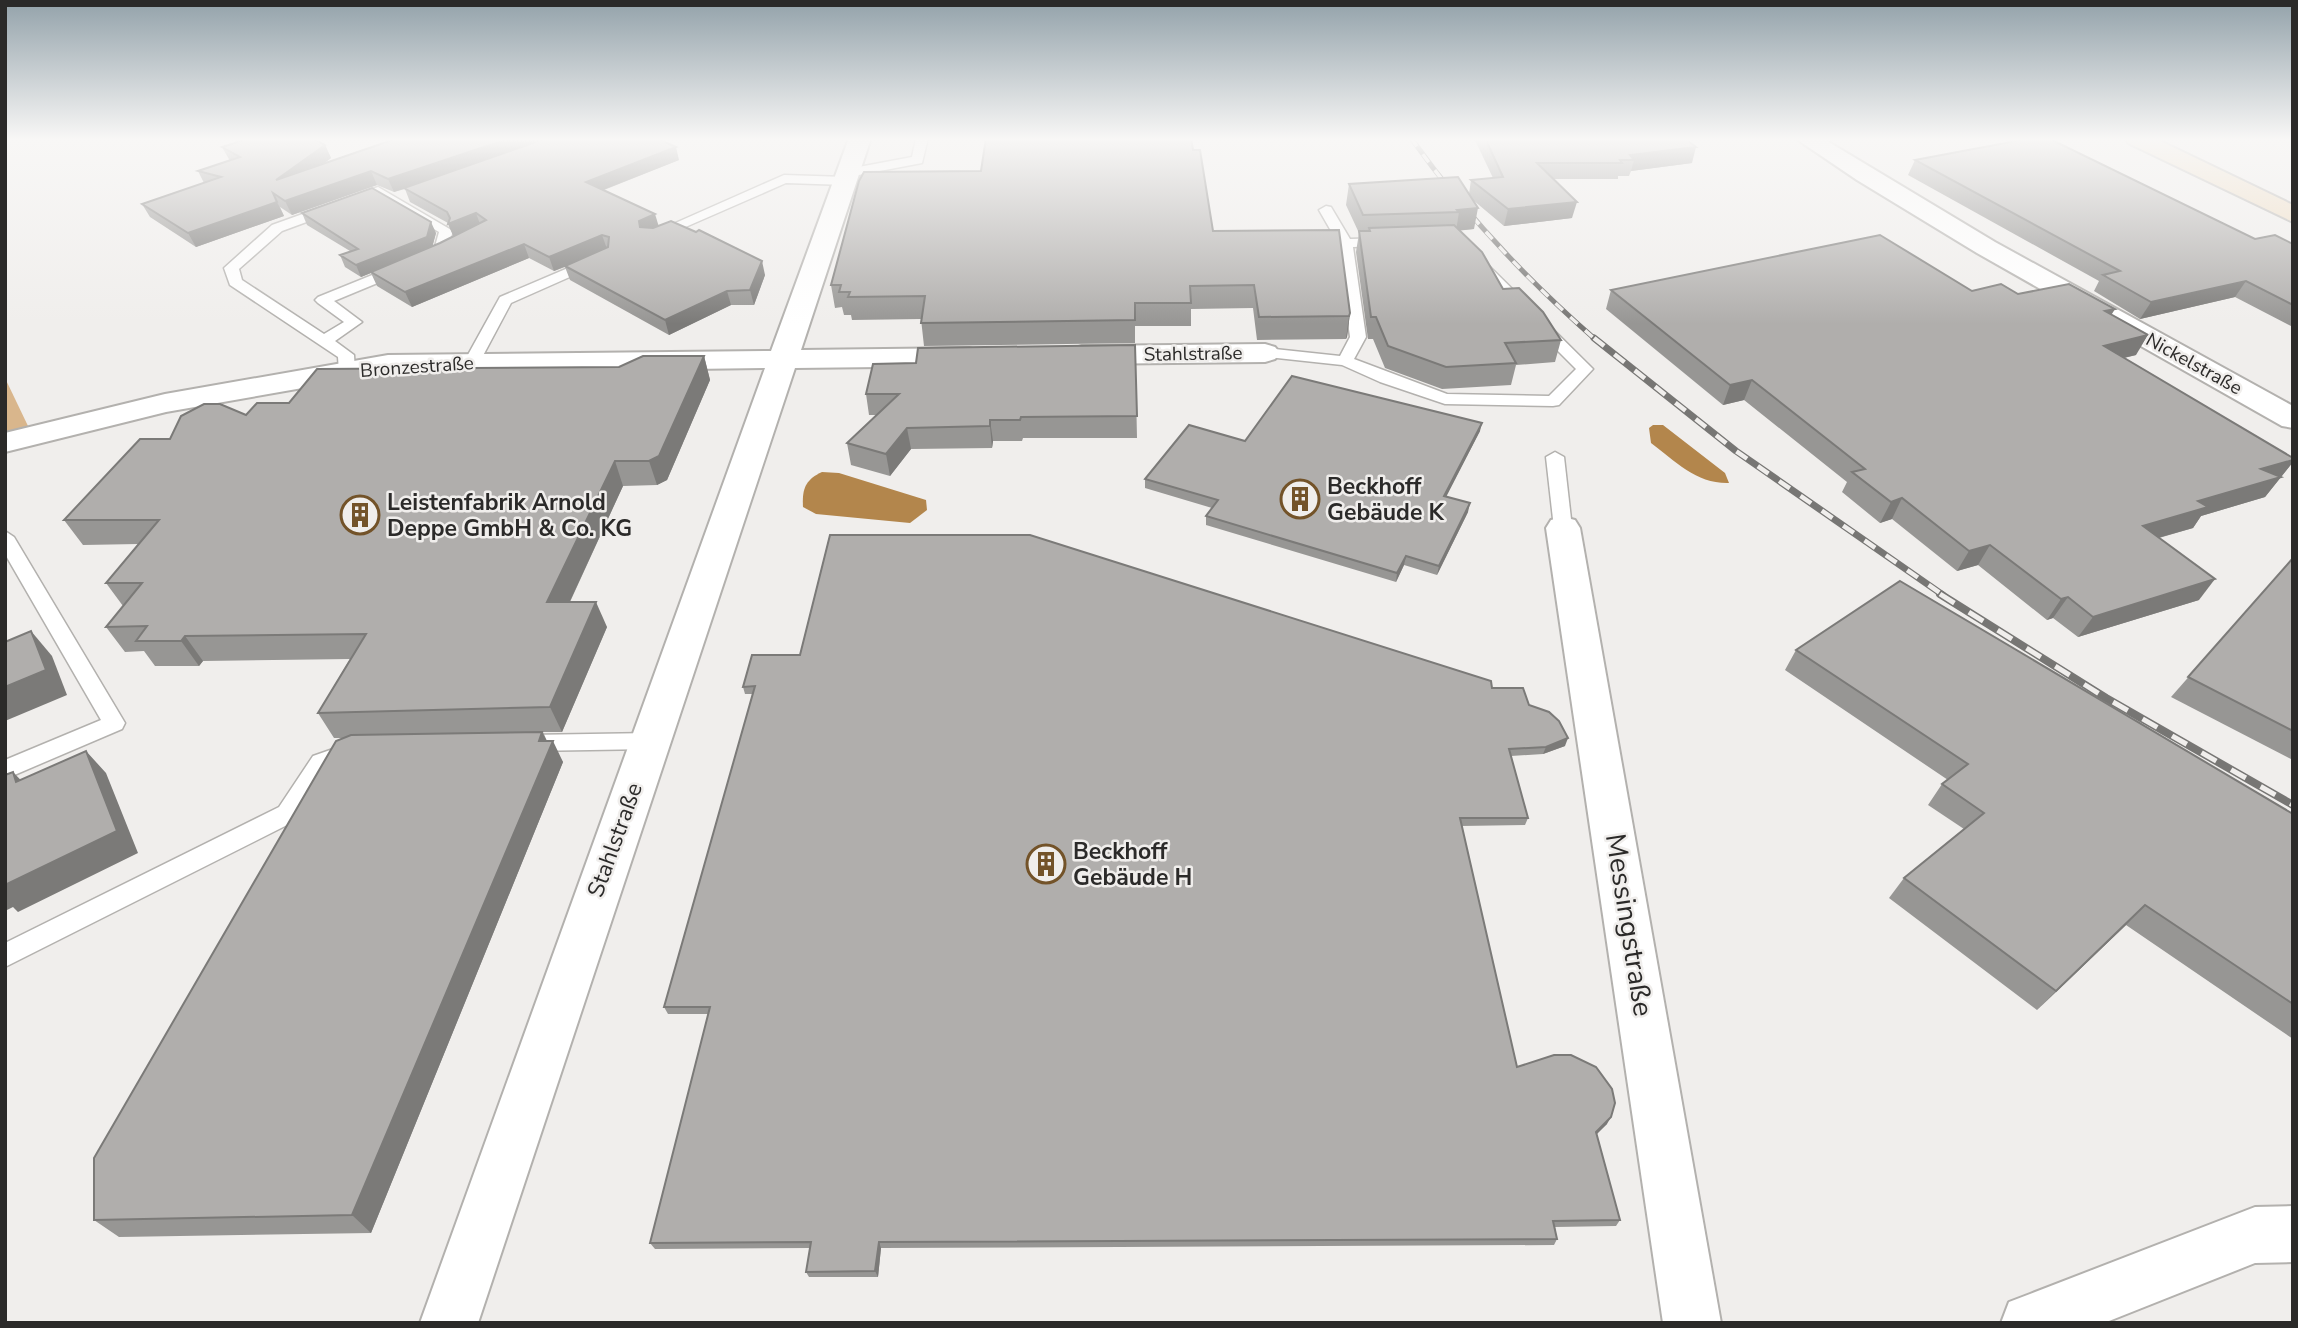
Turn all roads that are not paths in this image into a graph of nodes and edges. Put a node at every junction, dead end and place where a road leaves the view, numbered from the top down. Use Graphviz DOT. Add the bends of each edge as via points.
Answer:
graph roads {
  1 [pos="354,200"];
  2 [pos="406,200"];
  3 [pos="736,200"];
  4 [pos="839,200"];
  5 [pos="1915,200"];
  6 [pos="2262,200"];
  7 [pos="1326,210"];
  8 [pos="2293,215"];
  9 [pos="651,237"];
  10 [pos="1400,241"];
  11 [pos="461,242"];
  12 [pos="1345,243"];
  13 [pos="440,252"];
  14 [pos="606,256"];
  15 [pos="1473,257"];
  16 [pos="324,341"];
  17 [pos="1265,353"];
  18 [pos="1059,355"];
  19 [pos="990,356"];
  20 [pos="784,359"];
  21 [pos="1345,361"];
  22 [pos="472,362"];
  23 [pos="347,372"];
  24 [pos="2293,419"];
  25 [pos="56,429"];
  26 [pos="5,443"];
  27 [pos="1555,457"];
  28 [pos="5,471"];
  29 [pos="1563,528"];
  30 [pos="5,537"];
  31 [pos="652,741"];
  32 [pos="501,744"];
  33 [pos="377,746"];
  34 [pos="5,770"];
  35 [pos="5,956"];
  36 [pos="2293,1234"];
  37 [pos="449,1323"];
  38 [pos="1692,1323"];
  39 [pos="2030,1323"];
  1 -- 16 [label="lane" via="278,228 231,268 235,282"];
  2 -- 13 [label="lane" via="446,231"];
  3 -- 9 [label="lane"];
  4 -- 20 [label="street, Stahlstraße"];
  5 -- 24 [label="street, Nickelstraße" via="2039,277"];
  6 -- 8 [label="main road"];
  7 -- 12 [label="lane"];
  10 -- 12 [label="lane"];
  11 -- 13 [label="lane"];
  12 -- 21 [label="lane" via="1358,337"];
  13 -- 16 [label="lane" via="323,300 354,322"];
  14 -- 22 [label="lane" via="505,300"];
  15 -- 21 [label="lane" via="1585,369 1553,401 1445,399"];
  16 -- 23 [label="lane" via="346,355"];
  17 -- 18 [label="street, Stahlstraße"];
  17 -- 21 [label="lane"];
  19 -- 20 [label="street"];
  20 -- 22 [label="street, Bronzestraße"];
  20 -- 31 [label="street, Stahlstraße"];
  22 -- 23 [label="street, Bronzestraße" via="388,364"];
  23 -- 25 [label="street, Bronzestraße" via="165,402"];
  25 -- 26 [label="street, Bronzestraße"];
  25 -- 28 [label="street, Bronzestraße"];
  27 -- 29 [label="lane"];
  29 -- 38 [label="street, Messingstraße"];
  30 -- 34 [label="lane" via="114,723"];
  31 -- 32 [label="lane"];
  31 -- 37 [label="street, Stahlstraße"];
  33 -- 35 [label="lane" via="321,761 287,814"];
  36 -- 39 [label="street" via="2255,1235"];
}
